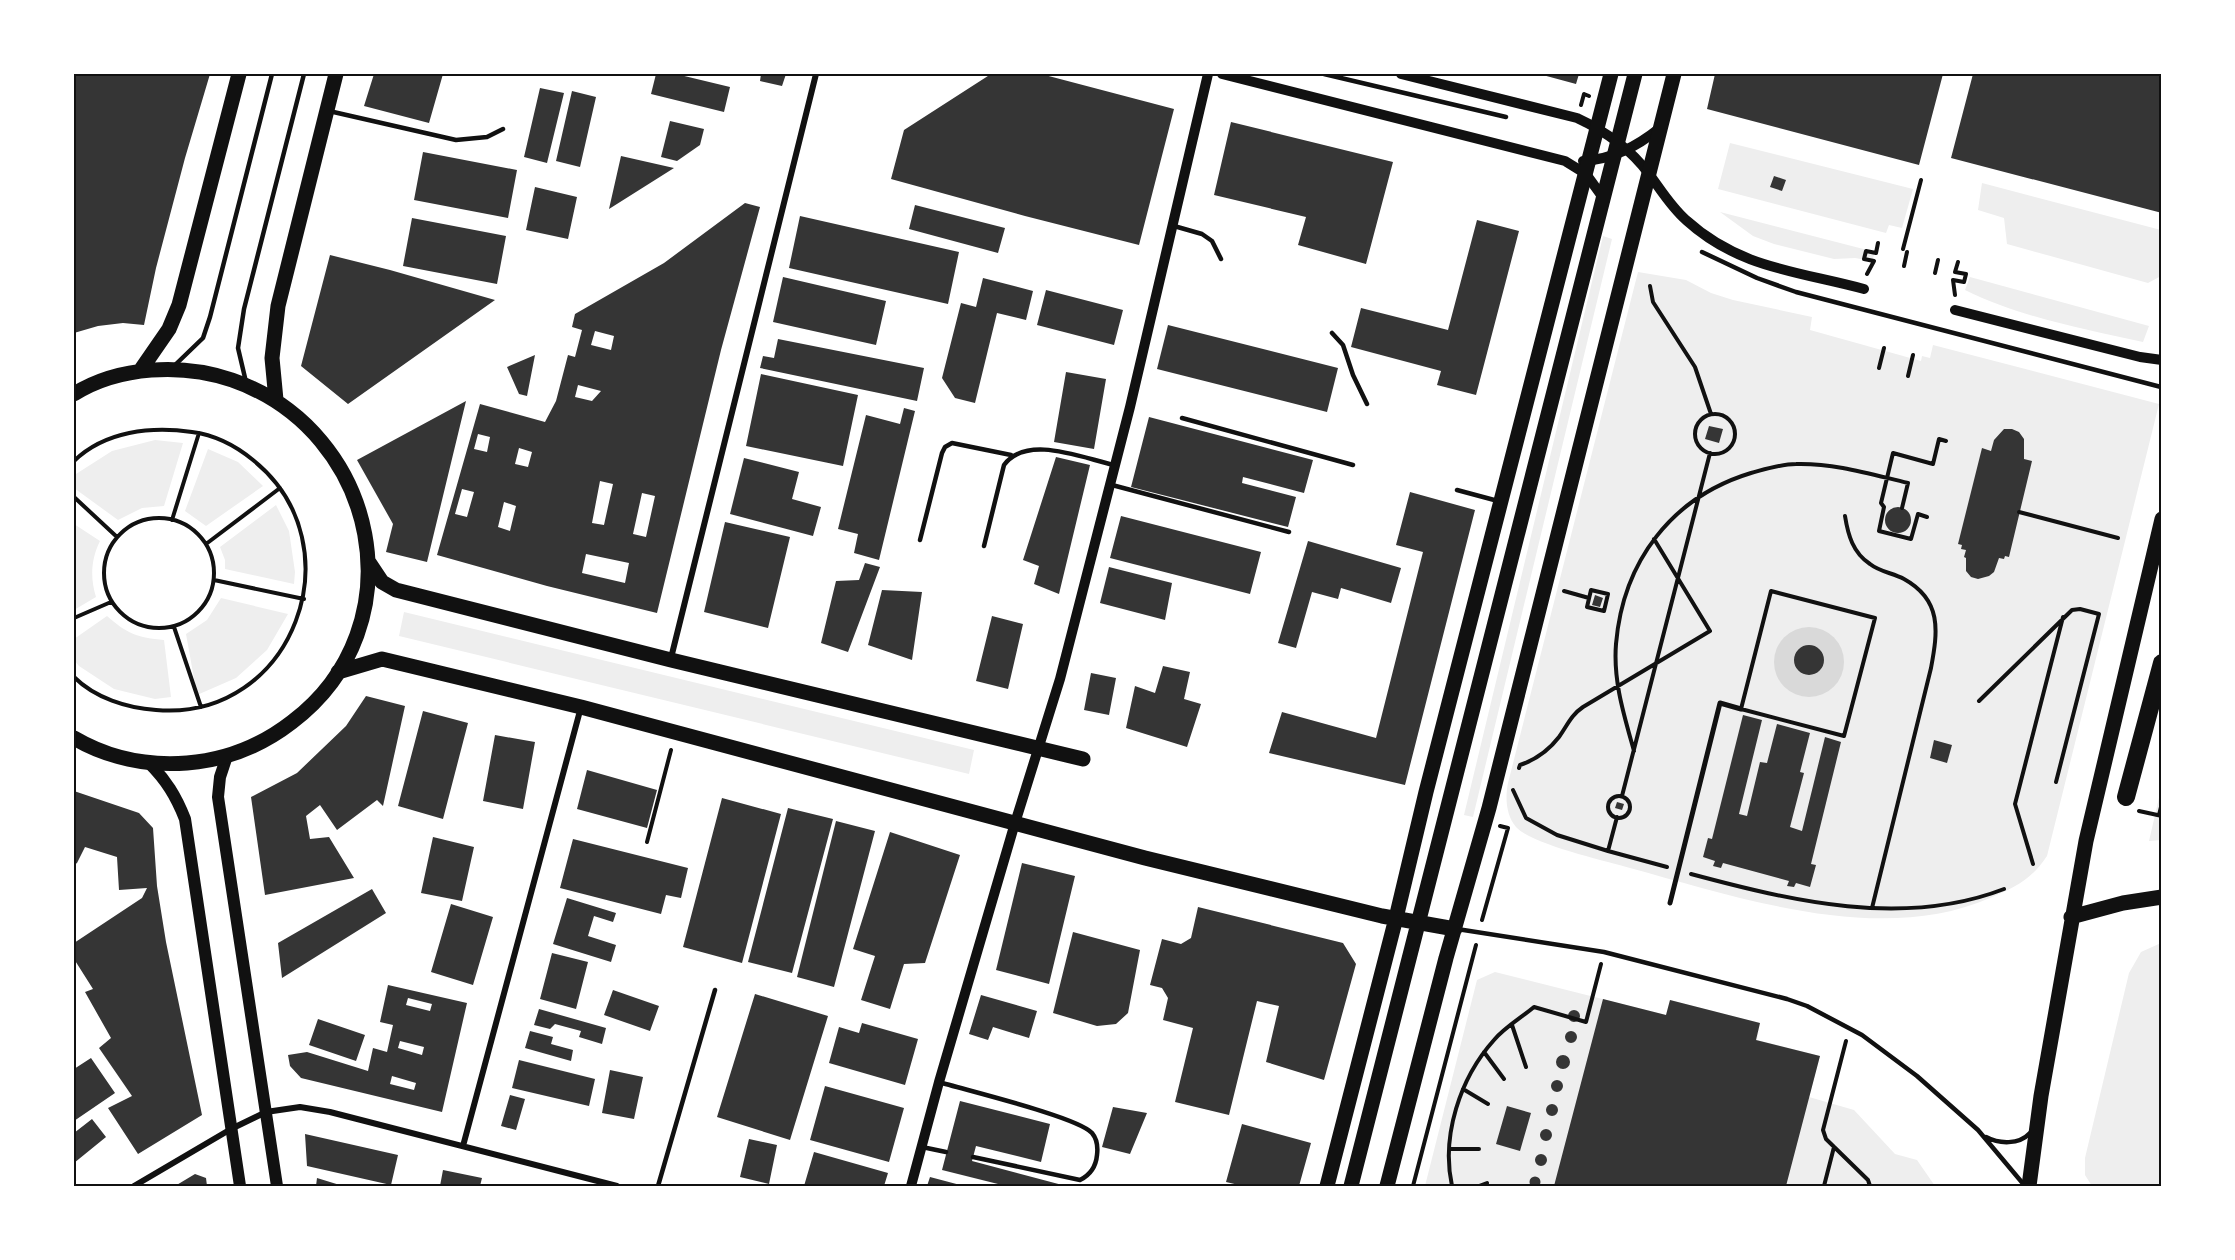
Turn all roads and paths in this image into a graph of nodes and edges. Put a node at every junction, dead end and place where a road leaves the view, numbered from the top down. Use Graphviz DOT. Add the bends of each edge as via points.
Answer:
graph roads {
  1 [pos="239,74"];
  2 [pos="272,74"];
  3 [pos="304,74"];
  4 [pos="336,74"];
  5 [pos="816,74"];
  6 [pos="1208,74"];
  7 [pos="1222,74"];
  8 [pos="1324,74"];
  9 [pos="1401,74"];
  10 [pos="1611,74"];
  11 [pos="1635,74"];
  12 [pos="1674,74"];
  13 [pos="1424,76"];
  14 [pos="326,110"];
  15 [pos="1506,117"];
  16 [pos="1598,127"];
  17 [pos="1660,128"];
  18 [pos="503,129"];
  19 [pos="1620,149"];
  20 [pos="1587,167"];
  21 [pos="1649,174"];
  22 [pos="1921,180"];
  23 [pos="1604,199"];
  24 [pos="1600,217"];
  25 [pos="1174,226"];
  26 [pos="1571,230"];
  27 [pos="1878,243"];
  28 [pos="1702,252"];
  29 [pos="1221,260"];
  30 [pos="1938,260"];
  31 [pos="1958,262"];
  32 [pos="1904,266"];
  33 [pos="1935,273"];
  34 [pos="1650,286"];
  35 [pos="1862,288"];
  36 [pos="1956,311"];
  37 [pos="1332,333"];
  38 [pos="1884,348"];
  39 [pos="1913,355"];
  40 [pos="2162,360"];
  41 [pos="1879,368"];
  42 [pos="171,369"];
  43 [pos="140,372"];
  44 [pos="1908,376"];
  45 [pos="247,385"];
  46 [pos="2161,387"];
  47 [pos="74,394"];
  48 [pos="276,400"];
  49 [pos="1367,404"];
  50 [pos="1711,414"];
  51 [pos="1182,418"];
  52 [pos="200,432"];
  53 [pos="1946,441"];
  54 [pos="1710,453"];
  55 [pos="1011,455"];
  56 [pos="74,461"];
  57 [pos="1353,465"];
  58 [pos="1115,466"];
  59 [pos="1887,478"];
  60 [pos="1110,485"];
  61 [pos="280,488"];
  62 [pos="1456,490"];
  63 [pos="74,496"];
  64 [pos="1699,496"];
  65 [pos="1501,502"];
  66 [pos="1902,508"];
  67 [pos="2019,512"];
  68 [pos="1845,516"];
  69 [pos="1927,517"];
  70 [pos="2162,519"];
  71 [pos="172,520"];
  72 [pos="1289,532"];
  73 [pos="117,537"];
  74 [pos="1653,538"];
  75 [pos="2118,538"];
  76 [pos="920,540"];
  77 [pos="206,544"];
  78 [pos="984,546"];
  79 [pos="368,561"];
  80 [pos="1678,578"];
  81 [pos="214,580"];
  82 [pos="1564,591"];
  83 [pos="1589,598"];
  84 [pos="304,599"];
  85 [pos="111,602"];
  86 [pos="2064,617"];
  87 [pos="74,618"];
  88 [pos="174,627"];
  89 [pos="670,660"];
  90 [pos="1657,662"];
  91 [pos="2162,663"];
  92 [pos="338,672"];
  93 [pos="74,677"];
  94 [pos="1617,686"];
  95 [pos="1979,701"];
  96 [pos="201,707"];
  97 [pos="581,707"];
  98 [pos="1741,709"];
  99 [pos="675,732"];
  100 [pos="74,738"];
  101 [pos="1039,750"];
  102 [pos="1634,751"];
  103 [pos="227,756"];
  104 [pos="1083,759"];
  105 [pos="149,763"];
  106 [pos="1518,774"];
  107 [pos="2056,782"];
  108 [pos="1515,783"];
  109 [pos="1622,796"];
  110 [pos="2162,803"];
  111 [pos="2131,804"];
  112 [pos="2160,815"];
  113 [pos="1617,817"];
  114 [pos="1015,823"];
  115 [pos="647,842"];
  116 [pos="1608,851"];
  117 [pos="2033,864"];
  118 [pos="1678,870"];
  119 [pos="2004,889"];
  120 [pos="2162,897"];
  121 [pos="1670,903"];
  122 [pos="1872,908"];
  123 [pos="2072,917"];
  124 [pos="1396,918"];
  125 [pos="1419,923"];
  126 [pos="1455,928"];
  127 [pos="1479,933"];
  128 [pos="1604,952"];
  129 [pos="715,990"];
  130 [pos="1512,1024"];
  131 [pos="1850,1028"];
  132 [pos="1484,1052"];
  133 [pos="1526,1067"];
  134 [pos="1504,1079"];
  135 [pos="939,1082"];
  136 [pos="1463,1089"];
  137 [pos="1488,1104"];
  138 [pos="266,1112"];
  139 [pos="2038,1119"];
  140 [pos="231,1129"];
  141 [pos="1983,1136"];
  142 [pos="463,1146"];
  143 [pos="1834,1146"];
  144 [pos="922,1147"];
  145 [pos="1450,1149"];
  146 [pos="1479,1149"];
  147 [pos="946,1152"];
  148 [pos="973,1157"];
  149 [pos="1487,1183"];
  150 [pos="134,1186"];
  151 [pos="240,1186"];
  152 [pos="277,1186"];
  153 [pos="616,1186"];
  154 [pos="658,1186"];
  155 [pos="911,1186"];
  156 [pos="1327,1186"];
  157 [pos="1351,1186"];
  158 [pos="1387,1186"];
  159 [pos="1413,1186"];
  160 [pos="1452,1186"];
  161 [pos="1479,1186"];
  162 [pos="1824,1186"];
  163 [pos="1870,1186"];
  164 [pos="2027,1186"];
  1 -- 43 [label="main road" via="179,305 169,329"];
  2 -- 42 [label="lane" via="210,317 202,338"];
  3 -- 45 [label="lane" via="244,309 238,348"];
  4 -- 14 [label="main road"];
  5 -- 89 [label="street"];
  6 -- 25 [label="street"];
  7 -- 20 [label="street"];
  8 -- 15 [label="lane"];
  9 -- 13 [label="street"];
  10 -- 16 [label="main road"];
  11 -- 19 [label="main road"];
  12 -- 17 [label="main road"];
  13 -- 16 [label="street" via="1561,113"];
  14 -- 18 [label="lane" via="456,140 487,137"];
  14 -- 48 [label="main road" via="278,306 272,358"];
  16 -- 19 [label="street"];
  16 -- 20 [label="main road"];
  17 -- 19 [label="street"];
  17 -- 21 [label="main road"];
  19 -- 20 [label="street"];
  19 -- 21 [label="street"];
  19 -- 23 [label="main road"];
  20 -- 23 [label="street"];
  20 -- 26 [label="main road"];
  21 -- 35 [label="street" via="1685,220 1722,246 1767,267"];
  21 -- 126 [label="main road"];
  22 -- 32 [label="path"];
  23 -- 24 [label="main road"];
  24 -- 26 [label="main road"];
  24 -- 125 [label="main road"];
  25 -- 29 [label="lane" via="1212,241"];
  25 -- 58 [label="street"];
  26 -- 65 [label="main road"];
  27 -- 35 [label="path" via="1876,253 1866,251 1864,259 1874,261"];
  28 -- 46 [label="lane" via="1796,292"];
  30 -- 33 [label="path"];
  31 -- 36 [label="path" via="1955,272 1966,274 1964,282 1953,280"];
  34 -- 50 [label="path" via="1653,302 1695,367"];
  36 -- 40 [label="street"];
  37 -- 49 [label="lane" via="1343,345"];
  38 -- 41 [label="path"];
  39 -- 44 [label="path"];
  42 -- 43 [label="main road"];
  42 -- 45 [label="main road" via="197,371"];
  43 -- 47 [label="main road" via="109,379"];
  45 -- 48 [label="main road"];
  48 -- 79 [label="main road" via="317,435 348,480 365,533"];
  50 -- 54 [label="path" via="1698,423 1695,433 1697,444"];
  50 -- 54 [label="path" via="1729,420 1734,437 1723,452"];
  51 -- 57 [label="lane"];
  52 -- 56 [label="path" via="168,428 136,431 105,441"];
  52 -- 61 [label="path" via="245,453"];
  52 -- 71 [label="path"];
  53 -- 59 [label="path" via="1939,439 1934,464 1893,453"];
  54 -- 64 [label="path"];
  55 -- 58 [label="lane" via="1039,448"];
  55 -- 76 [label="lane" via="952,443 945,447"];
  55 -- 78 [label="lane" via="1004,465"];
  58 -- 60 [label="street"];
  59 -- 64 [label="path" via="1823,464 1793,464 1741,476"];
  59 -- 66 [label="path" via="1908,483"];
  59 -- 69 [label="path" via="1878,531 1911,539 1917,514"];
  60 -- 72 [label="lane"];
  60 -- 101 [label="street"];
  61 -- 77 [label="path"];
  61 -- 84 [label="path" via="301,530 306,564"];
  62 -- 65 [label="lane"];
  63 -- 73 [label="path"];
  64 -- 74 [label="path"];
  64 -- 80 [label="path"];
  65 -- 124 [label="main road"];
  67 -- 75 [label="path"];
  68 -- 122 [label="path" via="1849,537 1868,563 1916,586 1929,601 1937,634"];
  70 -- 123 [label="main road" via="2091,818"];
  71 -- 73 [label="path" via="148,519"];
  71 -- 77 [label="path" via="197,533"];
  73 -- 85 [label="path" via="105,557 104,580"];
  74 -- 80 [label="path"];
  74 -- 94 [label="path" via="1622,608 1616,645"];
  77 -- 81 [label="path"];
  79 -- 89 [label="main road" via="382,582 396,590"];
  79 -- 92 [label="main road" via="362,619"];
  80 -- 90 [label="path"];
  80 -- 90 [label="path" via="1710,631"];
  81 -- 84 [label="path"];
  81 -- 88 [label="path" via="211,593 197,614"];
  82 -- 83 [label="path"];
  83 -- 83 [label="path" via="1592,590 1608,594 1604,611 1587,607"];
  84 -- 96 [label="path" via="294,629 278,656 257,678 231,696"];
  85 -- 87 [label="path"];
  85 -- 88 [label="path" via="118,612 139,625"];
  86 -- 95 [label="path"];
  86 -- 107 [label="path" via="2080,609 2099,614"];
  86 -- 117 [label="path" via="2015,804"];
  88 -- 96 [label="path"];
  89 -- 101 [label="main road"];
  90 -- 94 [label="path"];
  90 -- 102 [label="path"];
  91 -- 111 [label="highway"];
  92 -- 97 [label="main road" via="382,659"];
  92 -- 103 [label="main road" via="321,695 279,732"];
  93 -- 96 [label="path" via="107,699 137,709 170,711"];
  94 -- 102 [label="path"];
  94 -- 106 [label="path" via="1574,713 1559,737 1534,760 1520,765"];
  97 -- 99 [label="main road"];
  97 -- 142 [label="street"];
  98 -- 98 [label="path" via="1772,591 1875,618 1844,736"];
  98 -- 118 [label="street" via="1720,703"];
  99 -- 114 [label="main road"];
  99 -- 115 [label="path"];
  100 -- 105 [label="main road" via="117,757"];
  101 -- 104 [label="main road"];
  101 -- 114 [label="street"];
  102 -- 109 [label="path"];
  103 -- 105 [label="main road" via="198,762"];
  103 -- 138 [label="main road" via="218,797"];
  105 -- 140 [label="main road" via="165,779 184,819"];
  108 -- 116 [label="path" via="1513,791 1526,818 1557,835"];
  109 -- 113 [label="path" via="1610,802 1609,810"];
  109 -- 113 [label="path" via="1630,803 1630,810 1626,816"];
  110 -- 112 [label="path"];
  111 -- 112 [label="path"];
  113 -- 116 [label="path"];
  114 -- 124 [label="main road"];
  114 -- 135 [label="street"];
  116 -- 118 [label="path"];
  118 -- 121 [label="street"];
  118 -- 122 [label="path" via="1811,902"];
  119 -- 122 [label="path" via="1938,906"];
  120 -- 123 [label="main road"];
  123 -- 139 [label="main road"];
  124 -- 125 [label="main road"];
  124 -- 156 [label="main road"];
  125 -- 126 [label="main road"];
  125 -- 157 [label="main road"];
  126 -- 127 [label="lane"];
  126 -- 158 [label="main road"];
  127 -- 128 [label="lane"];
  127 -- 159 [label="path"];
  128 -- 130 [label="path" via="1586,1022 1534,1007"];
  128 -- 131 [label="lane" via="1787,999"];
  129 -- 154 [label="lane"];
  130 -- 132 [label="path"];
  130 -- 133 [label="path"];
  131 -- 141 [label="lane" via="1917,1076"];
  131 -- 143 [label="path" via="1823,1130"];
  132 -- 134 [label="path"];
  132 -- 136 [label="path"];
  135 -- 144 [label="street"];
  135 -- 148 [label="lane" via="1085,1127 1098,1148 1090,1174 1080,1180"];
  136 -- 137 [label="path"];
  136 -- 145 [label="path"];
  138 -- 140 [label="street"];
  138 -- 142 [label="street" via="300,1107 330,1112"];
  138 -- 152 [label="main road"];
  139 -- 141 [label="lane" via="2031,1133 2020,1141 1997,1142"];
  139 -- 164 [label="main road"];
  140 -- 150 [label="street"];
  140 -- 151 [label="main road"];
  141 -- 164 [label="lane"];
  142 -- 153 [label="street"];
  143 -- 162 [label="path"];
  143 -- 163 [label="path"];
  144 -- 147 [label="lane"];
  144 -- 155 [label="street"];
  145 -- 146 [label="path"];
  145 -- 160 [label="path"];
  149 -- 161 [label="path"];
}
